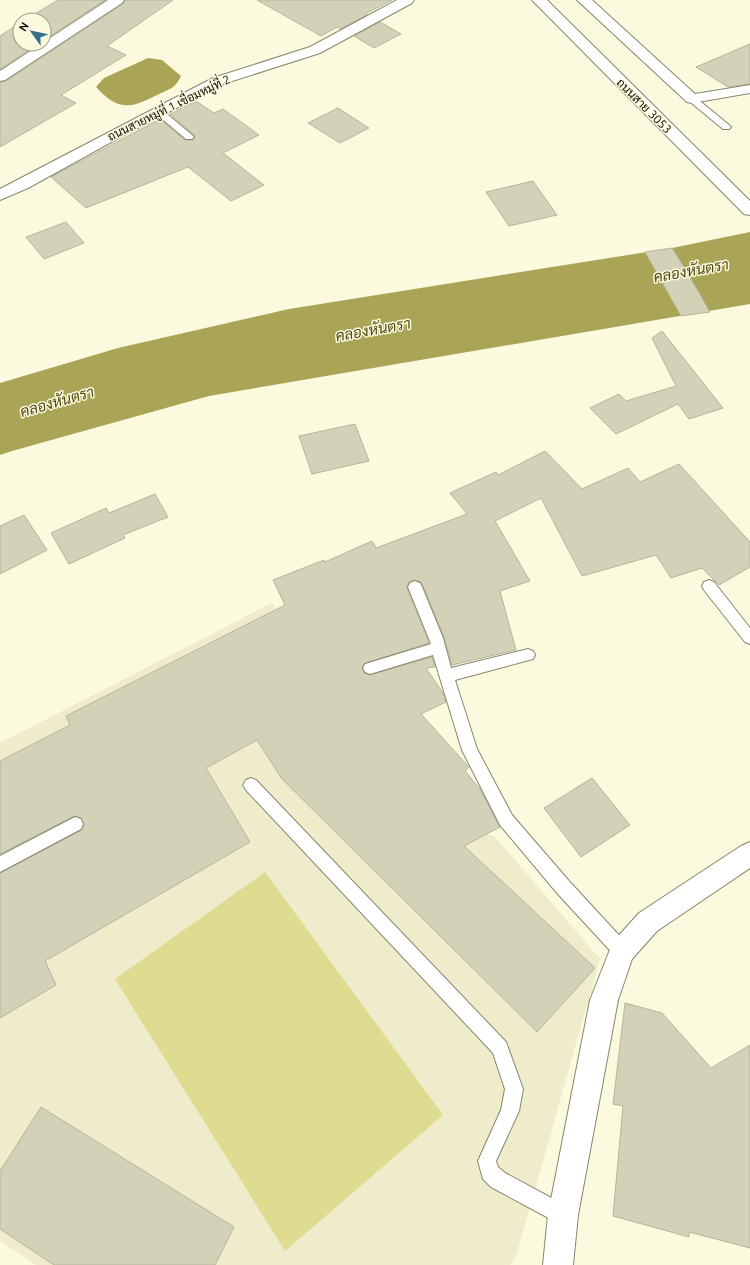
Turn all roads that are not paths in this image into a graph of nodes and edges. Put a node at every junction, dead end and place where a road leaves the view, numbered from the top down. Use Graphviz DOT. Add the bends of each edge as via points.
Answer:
graph roads {
  1 [pos="117,0"];
  2 [pos="407,0"];
  3 [pos="540,0"];
  4 [pos="584,0"];
  5 [pos="0,77"];
  6 [pos="750,89"];
  7 [pos="692,99"];
  8 [pos="158,111"];
  9 [pos="726,127"];
  10 [pos="189,136"];
  11 [pos="0,195"];
  12 [pos="750,210"];
  13 [pos="709,586"];
  14 [pos="415,587"];
  15 [pos="750,638"];
  16 [pos="438,648"];
  17 [pos="528,655"];
  18 [pos="370,668"];
  19 [pos="446,676"];
  20 [pos="251,785"];
  21 [pos="75,824"];
  22 [pos="750,854"];
  23 [pos="0,864"];
  24 [pos="622,951"];
  25 [pos="563,1215"];
  26 [pos="558,1265"];
  1 -- 5 [label="street"];
  2 -- 8 [label="street, ถนนสายหมู่ที่ 1 เชื่อมหมู่ที่ 2" via="315,50 218,81"];
  3 -- 12 [label="street, ถนนสาย 3053"];
  4 -- 7 [label="street"];
  6 -- 7 [label="street"];
  7 -- 9 [label="lane"];
  8 -- 10 [label="lane"];
  8 -- 11 [label="street, ถนนสายหมู่ที่ 1 เชื่อมหมู่ที่ 2"];
  13 -- 15 [label="lane"];
  14 -- 16 [label="lane"];
  16 -- 18 [label="lane"];
  16 -- 19 [label="lane"];
  17 -- 19 [label="lane"];
  19 -- 24 [label="lane" via="470,750 506,820"];
  20 -- 25 [label="lane" via="500,1048 514,1089 510,1111 487,1161 490,1172 498,1180"];
  21 -- 23 [label="lane"];
  22 -- 24 [label="street" via="648,922"];
  24 -- 25 [label="street" via="604,1000"];
  25 -- 26 [label="street"];
}
